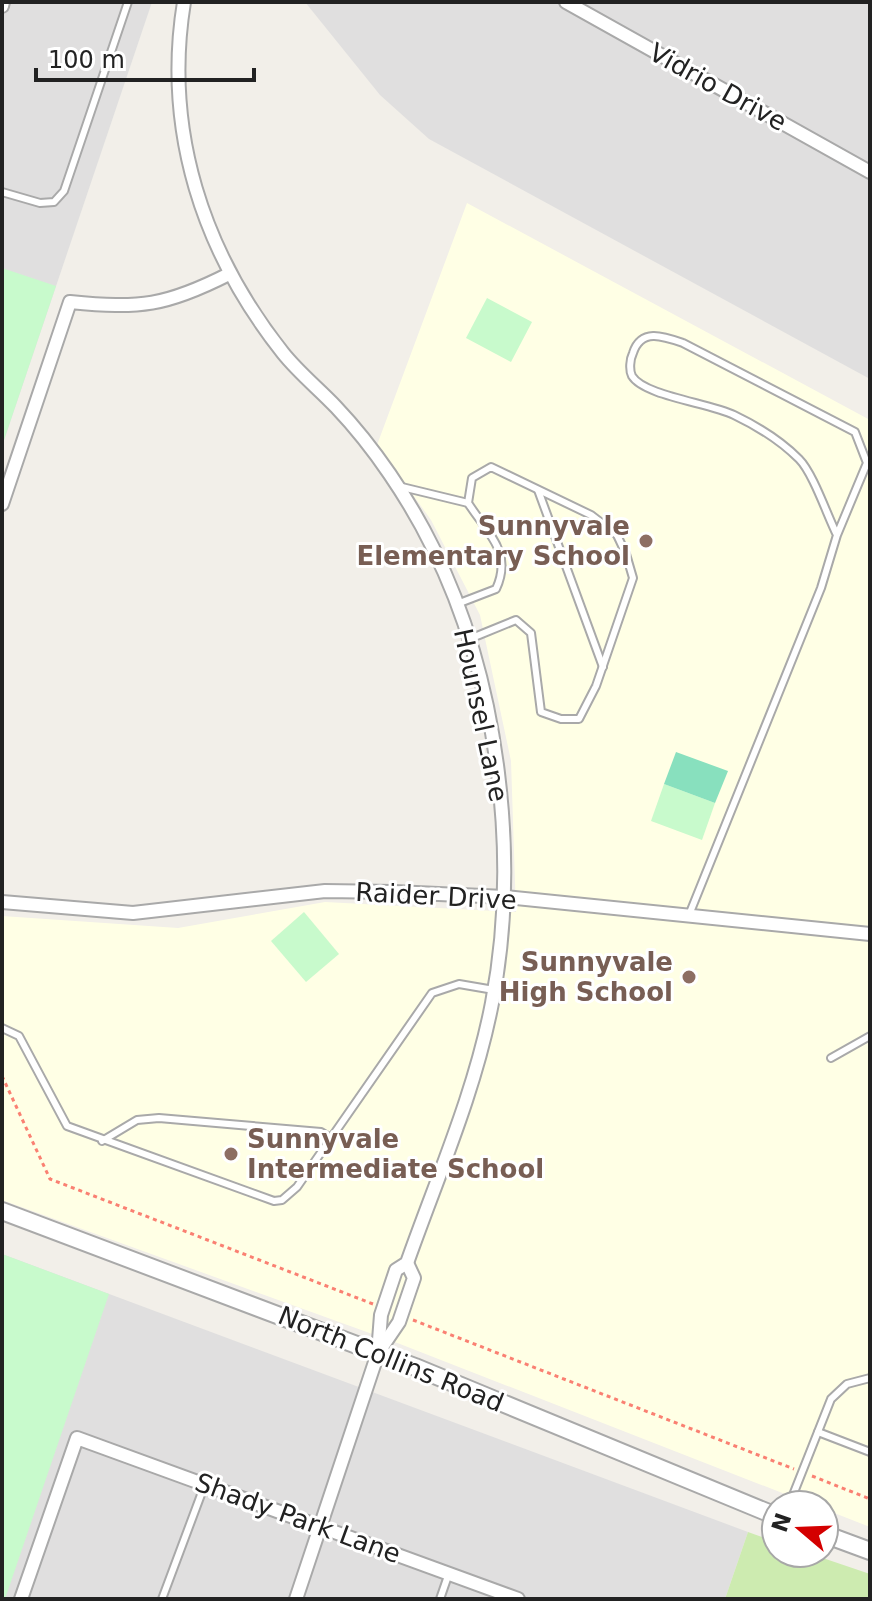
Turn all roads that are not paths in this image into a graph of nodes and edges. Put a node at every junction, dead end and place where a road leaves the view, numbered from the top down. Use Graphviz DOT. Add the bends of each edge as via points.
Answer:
graph roads {
  1 [pos="128,2"];
  2 [pos="184,2"];
  3 [pos="566,2"];
  4 [pos="870,172"];
  5 [pos="2,192"];
  6 [pos="229,274"];
  7 [pos="396,486"];
  8 [pos="538,490"];
  9 [pos="468,503"];
  10 [pos="2,504"];
  11 [pos="837,535"];
  12 [pos="456,605"];
  13 [pos="467,640"];
  14 [pos="603,667"];
  15 [pos="505,897"];
  16 [pos="2,902"];
  17 [pos="689,915"];
  18 [pos="870,934"];
  19 [pos="494,990"];
  20 [pos="2,1028"];
  21 [pos="870,1036"];
  22 [pos="831,1058"];
  23 [pos="331,1138"];
  24 [pos="102,1141"];
  25 [pos="2,1211"];
  26 [pos="407,1263"];
  27 [pos="378,1353"];
  28 [pos="870,1378"];
  29 [pos="818,1432"];
  30 [pos="870,1452"];
  31 [pos="205,1484"];
  32 [pos="795,1489"];
  33 [pos="760,1509"];
  34 [pos="321,1527"];
  35 [pos="840,1540"];
  36 [pos="870,1551"];
  37 [pos="449,1573"];
  38 [pos="21,1599"];
  39 [pos="162,1599"];
  40 [pos="296,1599"];
  41 [pos="440,1599"];
  42 [pos="518,1599"];
  1 -- 5 [label="lane" via="64,191 54,202 40,203"];
  2 -- 6 [label="street, Hounsel Lane" via="178,85 191,181"];
  3 -- 4 [label="street, Vidrio Drive"];
  6 -- 7 [label="street, Hounsel Lane" via="285,356 339,410"];
  6 -- 10 [label="street" via="162,303 124,308 70,302"];
  7 -- 9 [label="lane"];
  7 -- 12 [label="street, Hounsel Lane" via="433,548"];
  8 -- 9 [label="lane" via="491,467 472,478"];
  8 -- 14 [label="lane"];
  8 -- 14 [label="lane" via="591,515 617,535 626,554 633,578"];
  9 -- 12 [label="lane" via="502,552 502,575 496,589"];
  11 -- 11 [label="lane" via="802,462 774,437 732,414 644,387 632,375 636,342 659,335 683,343 855,432 867,463"];
  11 -- 17 [label="lane" via="821,588"];
  12 -- 13 [label="street, Hounsel Lane"];
  13 -- 14 [label="lane" via="516,620 531,633 541,712 561,719 579,719"];
  13 -- 15 [label="street, Hounsel Lane" via="502,785"];
  15 -- 16 [label="street, Raider Drive" via="325,891 133,913"];
  15 -- 17 [label="street, Raider Drive"];
  15 -- 19 [label="street, Hounsel Lane"];
  17 -- 18 [label="street, Raider Drive"];
  19 -- 23 [label="lane" via="459,984 432,993"];
  19 -- 26 [label="street, Hounsel Lane" via="475,1070"];
  20 -- 24 [label="lane" via="19,1036 67,1126"];
  21 -- 22 [label="lane"];
  23 -- 24 [label="lane" via="321,1132 159,1118 137,1120"];
  23 -- 24 [label="lane" via="297,1187 274,1201"];
  25 -- 27 [label="street, North Collins Road"];
  26 -- 27 [label="street, Hounsel Lane" via="396,1270 381,1315"];
  26 -- 27 [label="street, Hounsel Lane" via="414,1278 399,1322"];
  27 -- 33 [label="street, North Collins Road"];
  27 -- 34 [label="street"];
  28 -- 29 [label="lane" via="847,1384 831,1399"];
  29 -- 30 [label="lane"];
  29 -- 32 [label="lane"];
  31 -- 34 [label="street, Shady Park Lane"];
  31 -- 38 [label="street, Shady Park Lane" via="77,1438"];
  31 -- 39 [label="lane"];
  34 -- 37 [label="street, Shady Park Lane"];
  34 -- 40 [label="street"];
  35 -- 36 [label="street"];
  37 -- 41 [label="lane"];
  37 -- 42 [label="street, Shady Park Lane"];
}
